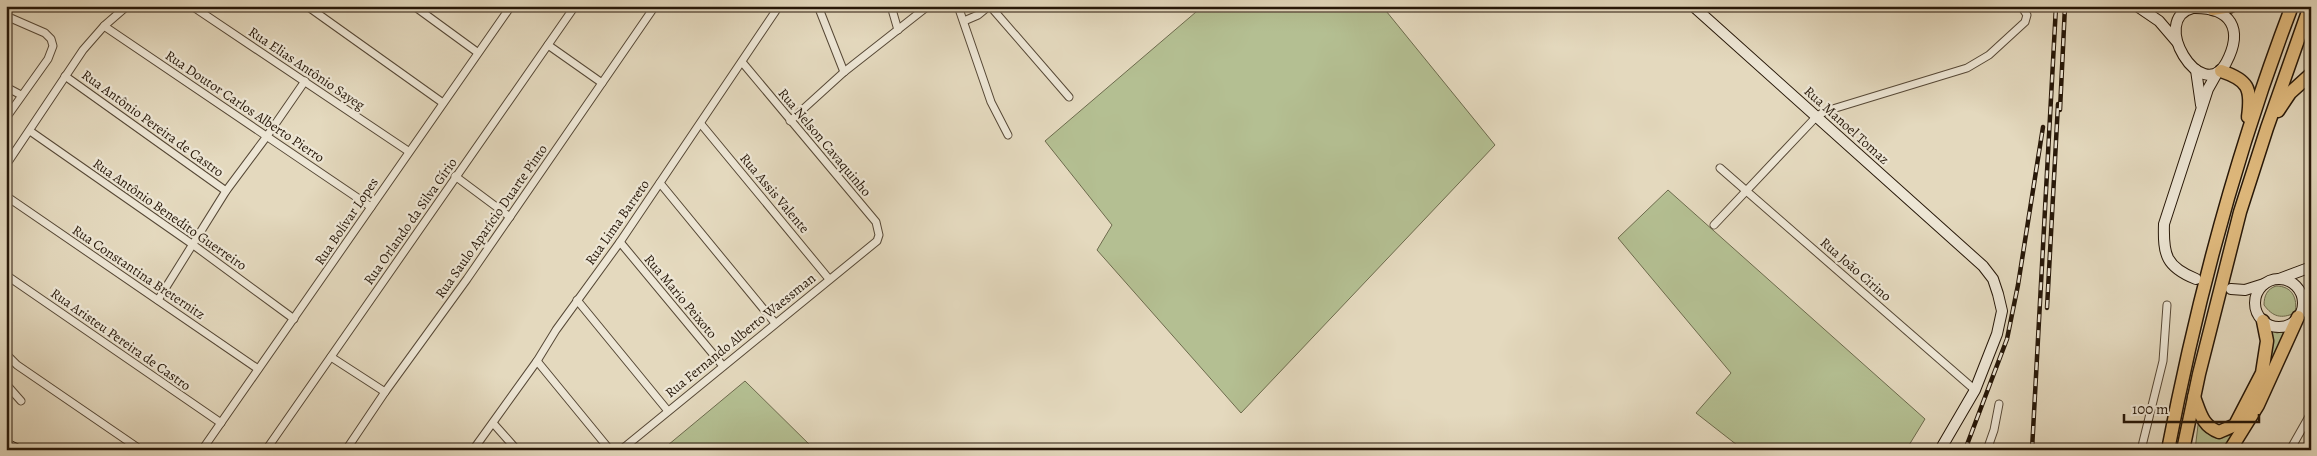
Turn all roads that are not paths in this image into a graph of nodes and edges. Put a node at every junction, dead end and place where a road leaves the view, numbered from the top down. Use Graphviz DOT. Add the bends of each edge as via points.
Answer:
graph roads {
  1 [pos="127,6"];
  2 [pos="192,6"];
  3 [pos="307,6"];
  4 [pos="414,6"];
  5 [pos="511,6"];
  6 [pos="575,6"];
  7 [pos="654,6"];
  8 [pos="780,6"];
  9 [pos="818,6"];
  10 [pos="891,6"];
  11 [pos="928,6"];
  12 [pos="958,6"];
  13 [pos="990,6"];
  14 [pos="1693,6"];
  15 [pos="2021,6"];
  16 [pos="2137,6"];
  17 [pos="2231,6"];
  18 [pos="2292,6"];
  19 [pos="2310,6"];
  20 [pos="2189,7"];
  21 [pos="2213,9"];
  22 [pos="6,16"];
  23 [pos="964,21"];
  24 [pos="104,26"];
  25 [pos="898,30"];
  26 [pos="2178,42"];
  27 [pos="548,45"];
  28 [pos="477,52"];
  29 [pos="742,62"];
  30 [pos="2196,70"];
  31 [pos="844,72"];
  32 [pos="2219,72"];
  33 [pos="2311,74"];
  34 [pos="65,76"];
  35 [pos="305,81"];
  36 [pos="602,83"];
  37 [pos="6,87"];
  38 [pos="21,95"];
  39 [pos="1069,97"];
  40 [pos="443,103"];
  41 [pos="2201,113"];
  42 [pos="1817,116"];
  43 [pos="6,118"];
  44 [pos="790,121"];
  45 [pos="701,124"];
  46 [pos="2267,128"];
  47 [pos="30,131"];
  48 [pos="1008,134"];
  49 [pos="267,136"];
  50 [pos="2246,142"];
  51 [pos="408,151"];
  52 [pos="6,164"];
  53 [pos="1720,168"];
  54 [pos="455,176"];
  55 [pos="660,183"];
  56 [pos="1746,190"];
  57 [pos="226,191"];
  58 [pos="6,196"];
  59 [pos="371,207"];
  60 [pos="510,217"];
  61 [pos="1714,225"];
  62 [pos="620,242"];
  63 [pos="877,242"];
  64 [pos="192,244"];
  65 [pos="2311,267"];
  66 [pos="6,275"];
  67 [pos="829,279"];
  68 [pos="2196,279"];
  69 [pos="2279,279"];
  70 [pos="2266,283"];
  71 [pos="2311,293"];
  72 [pos="158,300"];
  73 [pos="577,300"];
  74 [pos="2167,305"];
  75 [pos="2256,310"];
  76 [pos="2300,311"];
  77 [pos="294,319"];
  78 [pos="2263,321"];
  79 [pos="775,323"];
  80 [pos="6,354"];
  81 [pos="331,356"];
  82 [pos="537,361"];
  83 [pos="723,366"];
  84 [pos="258,369"];
  85 [pos="6,384"];
  86 [pos="1974,390"];
  87 [pos="385,392"];
  88 [pos="2194,396"];
  89 [pos="21,402"];
  90 [pos="1999,404"];
  91 [pos="668,411"];
  92 [pos="2311,413"];
  93 [pos="221,423"];
  94 [pos="493,423"];
  95 [pos="6,444"];
  96 [pos="18,450"];
  97 [pos="141,450"];
  98 [pos="202,450"];
  99 [pos="266,450"];
  100 [pos="346,450"];
  101 [pos="473,450"];
  102 [pos="517,450"];
  103 [pos="610,450"];
  104 [pos="621,450"];
  105 [pos="1940,450"];
  106 [pos="1987,450"];
  107 [pos="2141,450"];
  108 [pos="2168,450"];
  109 [pos="2183,450"];
  110 [pos="2230,450"];
  111 [pos="2290,450"];
  1 -- 24 [label="street"];
  2 -- 35 [label="street, Rua Elias Antônio Sayeg"];
  3 -- 40 [label="street"];
  4 -- 28 [label="street"];
  5 -- 28 [label="street, Rua Bolívar Lopes"];
  6 -- 27 [label="street, Rua Orlando da Silva Gírio"];
  7 -- 36 [label="street, Rua Saulo Aparício Duarte Pinto"];
  8 -- 29 [label="street, Rua Lima Barreto"];
  9 -- 31 [label="street"];
  10 -- 25 [label="street"];
  11 -- 25 [label="street"];
  12 -- 23 [label="street"];
  13 -- 23 [label="street"];
  13 -- 39 [label="street"];
  14 -- 42 [label="street, Rua Manoel Tomaz"];
  15 -- 42 [label="street" via="2027,15 2025,22 1979,62"];
  16 -- 26 [label="street" via="2159,21"];
  17 -- 21 [label="highway"];
  18 -- 50 [label="highway"];
  19 -- 46 [label="highway"];
  20 -- 21 [label="street"];
  20 -- 26 [label="street" via="2179,18 2176,28"];
  21 -- 32 [label="street" via="2224,14 2233,30 2231,48"];
  22 -- 38 [label="street" via="45,33 53,46 48,59"];
  23 -- 48 [label="street" via="991,102"];
  24 -- 34 [label="street"];
  24 -- 49 [label="street, Rua Doutor Carlos Alberto Pierro"];
  25 -- 31 [label="street"];
  26 -- 30 [label="street" via="2182,54"];
  27 -- 36 [label="street"];
  27 -- 54 [label="street, Rua Orlando da Silva Gírio"];
  28 -- 40 [label="street, Rua Bolívar Lopes"];
  29 -- 44 [label="street, Rua Nelson Cavaquinho"];
  29 -- 45 [label="street, Rua Lima Barreto"];
  30 -- 32 [label="street" via="2209,75"];
  30 -- 41 [label="street"];
  31 -- 44 [label="street"];
  32 -- 41 [label="street" via="2208,89"];
  32 -- 50 [label="highway" via="2242,79 2248,90"];
  33 -- 46 [label="highway" via="2290,93"];
  34 -- 47 [label="street"];
  34 -- 57 [label="street, Rua Antônio Pereira de Castro"];
  35 -- 49 [label="street"];
  35 -- 51 [label="street, Rua Elias Antônio Sayeg"];
  36 -- 60 [label="street, Rua Saulo Aparício Duarte Pinto"];
  37 -- 38 [label="street"];
  38 -- 43 [label="street"];
  40 -- 51 [label="street, Rua Bolívar Lopes"];
  41 -- 68 [label="street" via="2164,224 2164,244 2171,264"];
  42 -- 56 [label="street"];
  42 -- 86 [label="street, Rua Manoel Tomaz" via="1993,279 2002,311 1997,334"];
  44 -- 63 [label="street, Rua Nelson Cavaquinho" via="876,222"];
  45 -- 55 [label="street, Rua Lima Barreto"];
  45 -- 67 [label="street, Rua Assis Valente"];
  46 -- 88 [label="highway" via="2240,212"];
  47 -- 52 [label="street"];
  47 -- 64 [label="street, Rua Antônio Benedito Guerreiro"];
  49 -- 57 [label="street"];
  49 -- 59 [label="street, Rua Doutor Carlos Alberto Pierro"];
  50 -- 108 [label="highway" via="2195,318"];
  51 -- 59 [label="street, Rua Bolívar Lopes"];
  53 -- 56 [label="street, Rua João Cirino"];
  54 -- 60 [label="street"];
  54 -- 81 [label="street, Rua Orlando da Silva Gírio"];
  55 -- 62 [label="street, Rua Lima Barreto"];
  55 -- 79 [label="street"];
  56 -- 61 [label="street"];
  56 -- 86 [label="street, Rua João Cirino"];
  57 -- 64 [label="street"];
  58 -- 72 [label="street, Rua Constantina Breternitz"];
  59 -- 77 [label="street, Rua Bolívar Lopes"];
  60 -- 87 [label="street, Rua Saulo Aparício Duarte Pinto"];
  62 -- 73 [label="street, Rua Lima Barreto"];
  62 -- 83 [label="street, Rua Mario Peixoto"];
  63 -- 67 [label="street, Rua Fernando Alberto Waessman"];
  64 -- 72 [label="street"];
  64 -- 77 [label="street, Rua Antônio Benedito Guerreiro"];
  65 -- 69 [label="street"];
  66 -- 93 [label="street, Rua Aristeu Pereira de Castro"];
  67 -- 79 [label="street, Rua Fernando Alberto Waessman"];
  69 -- 70 [label="street"];
  69 -- 76 [label="street" via="2298,289"];
  70 -- 75 [label="street" via="2256,297"];
  70 -- 75 [label="street" via="2234,290"];
  71 -- 76 [label="street"];
  72 -- 84 [label="street, Rua Constantina Breternitz"];
  73 -- 82 [label="street, Rua Lima Barreto"];
  73 -- 91 [label="street"];
  74 -- 107 [label="street" via="2163,361"];
  75 -- 78 [label="street"];
  76 -- 78 [label="street" via="2283,326"];
  76 -- 110 [label="highway" via="2258,405"];
  77 -- 84 [label="street, Rua Bolívar Lopes"];
  78 -- 88 [label="highway" via="2268,341 2262,373 2235,425 2219,432 2210,428 2204,423"];
  79 -- 83 [label="street, Rua Fernando Alberto Waessman"];
  80 -- 97 [label="street" via="17,365"];
  81 -- 87 [label="street"];
  81 -- 99 [label="street, Rua Orlando da Silva Gírio"];
  82 -- 94 [label="street, Rua Lima Barreto"];
  82 -- 103 [label="street"];
  83 -- 91 [label="street, Rua Fernando Alberto Waessman"];
  84 -- 93 [label="street, Rua Bolívar Lopes"];
  85 -- 89 [label="street"];
  86 -- 105 [label="street, Rua Manoel Tomaz"];
  87 -- 100 [label="street, Rua Saulo Aparício Duarte Pinto"];
  88 -- 109 [label="highway"];
  90 -- 106 [label="street"];
  91 -- 104 [label="street, Rua Fernando Alberto Waessman"];
  92 -- 111 [label="street"];
  93 -- 98 [label="street, Rua Bolívar Lopes"];
  94 -- 101 [label="street, Rua Lima Barreto"];
  94 -- 102 [label="street"];
  95 -- 96 [label="street"];
}
